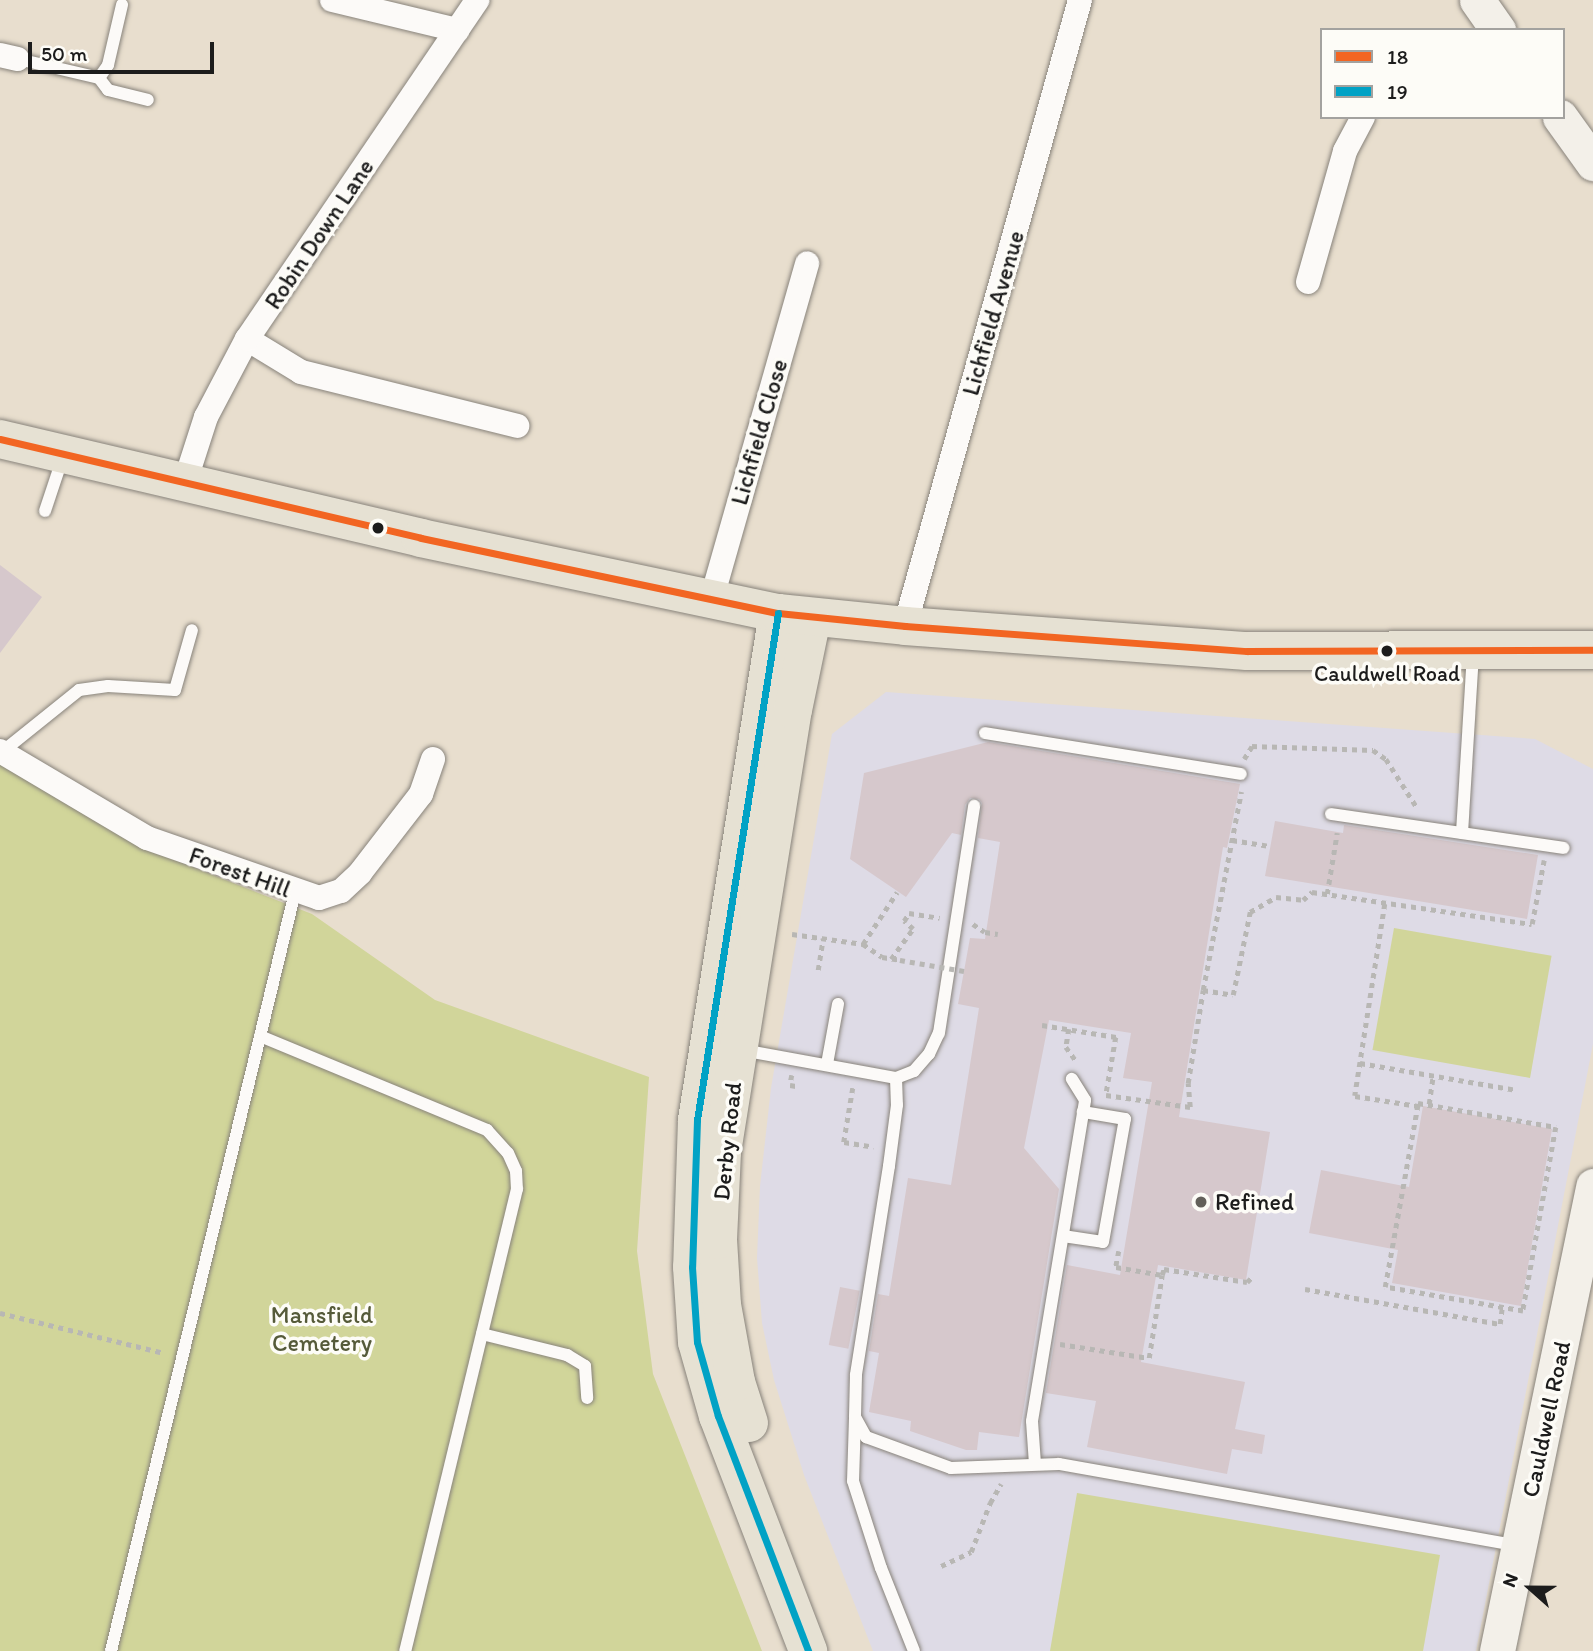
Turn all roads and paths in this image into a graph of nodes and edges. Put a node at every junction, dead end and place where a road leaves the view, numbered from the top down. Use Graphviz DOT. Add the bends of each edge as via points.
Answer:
graph roads {
  1 [pos="332,0"];
  2 [pos="477,0"];
  3 [pos="1080,0"];
  4 [pos="1476,0"];
  5 [pos="122,5"];
  6 [pos="1497,28"];
  7 [pos="457,30"];
  8 [pos="9,57"];
  9 [pos="99,78"];
  10 [pos="148,100"];
  11 [pos="1362,119"];
  12 [pos="1561,119"];
  13 [pos="1593,163"];
  14 [pos="807,263"];
  15 [pos="1308,282"];
  16 [pos="247,339"];
  17 [pos="517,426"];
  18 [pos="0,439"];
  19 [pos="64,453"];
  20 [pos="185,482"];
  21 [pos="45,512"];
  22 [pos="711,601"];
  23 [pos="795,616"];
  24 [pos="905,626"];
  25 [pos="192,630"];
  26 [pos="1593,650"];
  27 [pos="1473,653"];
  28 [pos="985,733"];
  29 [pos="1,751"];
  30 [pos="433,759"];
  31 [pos="1241,774"];
  32 [pos="974,806"];
  33 [pos="1335,814"];
  34 [pos="1430,829"];
  35 [pos="1462,833"];
  36 [pos="1232,839"];
  37 [pos="1270,846"];
  38 [pos="1547,846"];
  39 [pos="1564,848"];
  40 [pos="295,892"];
  41 [pos="897,892"];
  42 [pos="1327,894"];
  43 [pos="1385,904"];
  44 [pos="934,917"];
  45 [pos="967,922"];
  46 [pos="792,934"];
  47 [pos="998,934"];
  48 [pos="823,938"];
  49 [pos="863,944"];
  50 [pos="891,959"];
  51 [pos="818,971"];
  52 [pos="964,971"];
  53 [pos="1203,990"];
  54 [pos="838,1004"];
  55 [pos="1042,1025"];
  56 [pos="1069,1030"];
  57 [pos="260,1036"];
  58 [pos="1067,1043"];
  59 [pos="738,1049"];
  60 [pos="1360,1063"];
  61 [pos="827,1064"];
  62 [pos="856,1070"];
  63 [pos="792,1071"];
  64 [pos="1433,1076"];
  65 [pos="896,1077"];
  66 [pos="1072,1079"];
  67 [pos="796,1086"];
  68 [pos="1517,1090"];
  69 [pos="1144,1100"];
  70 [pos="1429,1104"];
  71 [pos="1418,1107"];
  72 [pos="1083,1112"];
  73 [pos="1142,1113"];
  74 [pos="881,1149"];
  75 [pos="1593,1186"];
  76 [pos="1063,1236"];
  77 [pos="1121,1240"];
  78 [pos="1162,1275"];
  79 [pos="1252,1277"];
  80 [pos="1305,1289"];
  81 [pos="1377,1302"];
  82 [pos="1502,1308"];
  83 [pos="1376,1310"];
  84 [pos="0,1313"];
  85 [pos="1436,1313"];
  86 [pos="1435,1320"];
  87 [pos="1492,1322"];
  88 [pos="1491,1332"];
  89 [pos="482,1334"];
  90 [pos="1058,1344"];
  91 [pos="182,1357"];
  92 [pos="587,1398"];
  93 [pos="855,1417"];
  94 [pos="1035,1464"];
  95 [pos="1006,1476"];
  96 [pos="1520,1546"];
  97 [pos="941,1566"];
  98 [pos="111,1651"];
  99 [pos="405,1651"];
  100 [pos="808,1651"];
  101 [pos="835,1651"];
  102 [pos="914,1651"];
  103 [pos="1497,1651"];
  1 -- 7 [label="street"];
  2 -- 7 [label="street, Robin Down Lane"];
  3 -- 24 [label="street, Lichfield Avenue"];
  4 -- 6 [label="street"];
  5 -- 9 [label="lane" via="108,65"];
  7 -- 16 [label="street, Robin Down Lane"];
  8 -- 9 [label="lane"];
  9 -- 10 [label="lane" via="108,89"];
  11 -- 15 [label="street" via="1345,151"];
  12 -- 13 [label="street"];
  14 -- 22 [label="street, Lichfield Close"];
  16 -- 17 [label="street" via="301,372"];
  16 -- 20 [label="street, Robin Down Lane" via="206,418"];
  18 -- 19 [label="main road"];
  19 -- 20 [label="main road"];
  19 -- 21 [label="lane"];
  20 -- 22 [label="main road"];
  22 -- 23 [label="main road"];
  23 -- 24 [label="main road"];
  23 -- 59 [label="main road, Derby Road" via="793,710"];
  23 -- 100 [label="main road, Derby Road" via="696,1120 692,1267 697,1342 719,1416"];
  24 -- 27 [label="main road" via="1247,651"];
  25 -- 29 [label="lane" via="176,690 79,690"];
  26 -- 27 [label="main road"];
  27 -- 35 [label="lane"];
  28 -- 31 [label="lane"];
  29 -- 40 [label="street, Forest Hill" via="146,838"];
  30 -- 40 [label="street, Forest Hill" via="421,794 360,873 341,891 318,898"];
  31 -- 34 [label="path" via="1245,754 1252,746 1373,750 1386,759"];
  31 -- 36 [label="path"];
  32 -- 65 [label="lane" via="939,1033 914,1071"];
  33 -- 34 [label="lane"];
  33 -- 42 [label="path"];
  34 -- 35 [label="lane"];
  35 -- 38 [label="lane"];
  36 -- 37 [label="path"];
  36 -- 53 [label="path"];
  38 -- 39 [label="lane"];
  38 -- 43 [label="path" via="1532,924"];
  40 -- 57 [label="lane"];
  41 -- 49 [label="path"];
  42 -- 43 [label="path"];
  42 -- 53 [label="path" via="1312,892 1303,900 1276,897 1250,912 1233,995"];
  43 -- 60 [label="path"];
  44 -- 50 [label="path" via="909,914 904,921 913,929"];
  45 -- 47 [label="path"];
  46 -- 48 [label="path"];
  48 -- 49 [label="path"];
  48 -- 51 [label="path"];
  49 -- 50 [label="path"];
  50 -- 52 [label="path, bridge"];
  53 -- 69 [label="path" via="1188,1083 1190,1107"];
  54 -- 61 [label="lane"];
  55 -- 56 [label="path"];
  56 -- 58 [label="path"];
  56 -- 69 [label="path" via="1115,1037 1107,1095"];
  57 -- 89 [label="lane" via="487,1130 508,1153 517,1189"];
  57 -- 91 [label="lane"];
  59 -- 61 [label="lane"];
  59 -- 101 [label="main road, Derby Road" via="722,1152 718,1240 722,1305 736,1382 764,1472"];
  60 -- 64 [label="path"];
  60 -- 71 [label="path" via="1355,1096"];
  61 -- 62 [label="lane"];
  62 -- 65 [label="lane"];
  62 -- 74 [label="path" via="844,1142"];
  63 -- 67 [label="path" via="790,1085"];
  64 -- 68 [label="path"];
  64 -- 70 [label="path"];
  65 -- 93 [label="lane" via="897,1105 856,1375"];
  66 -- 72 [label="lane" via="1085,1100"];
  69 -- 73 [label="path"];
  70 -- 71 [label="path" via="1418,1103"];
  70 -- 82 [label="path" via="1556,1127 1523,1311"];
  71 -- 82 [label="path" via="1385,1287"];
  72 -- 76 [label="lane"];
  72 -- 76 [label="lane" via="1125,1119 1104,1242"];
  75 -- 96 [label="street, Cauldwell Road"];
  76 -- 94 [label="lane" via="1032,1421"];
  77 -- 78 [label="path" via="1116,1267"];
  78 -- 79 [label="path" via="1164,1269 1247,1283"];
  78 -- 90 [label="path" via="1149,1359"];
  80 -- 81 [label="path"];
  81 -- 83 [label="path"];
  81 -- 85 [label="path"];
  82 -- 87 [label="path" via="1500,1324"];
  84 -- 91 [label="path"];
  85 -- 86 [label="path"];
  85 -- 87 [label="path"];
  87 -- 88 [label="path"];
  89 -- 92 [label="lane" via="567,1355 585,1366"];
  89 -- 99 [label="lane"];
  91 -- 98 [label="lane"];
  93 -- 94 [label="lane" via="866,1437 951,1468"];
  93 -- 102 [label="lane" via="853,1481"];
  94 -- 96 [label="lane" via="1059,1464"];
  95 -- 97 [label="path" via="971,1552"];
  96 -- 103 [label="street, Cauldwell Road"];
}
